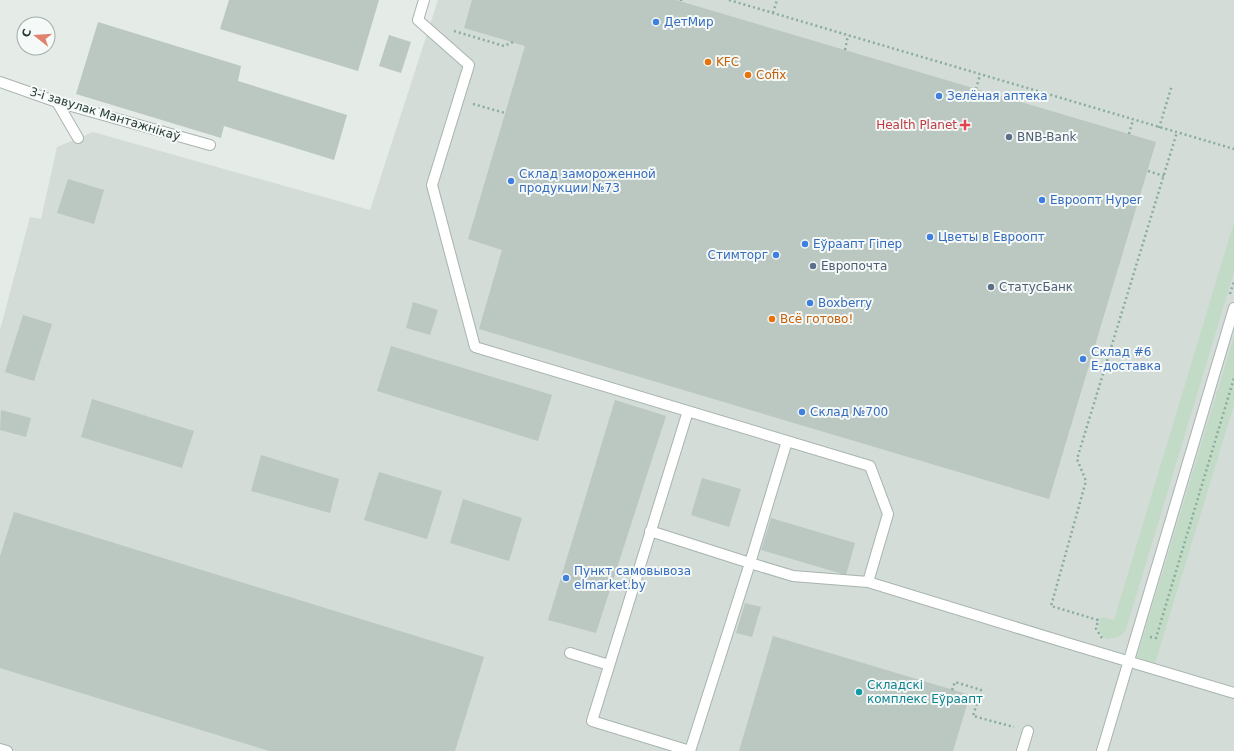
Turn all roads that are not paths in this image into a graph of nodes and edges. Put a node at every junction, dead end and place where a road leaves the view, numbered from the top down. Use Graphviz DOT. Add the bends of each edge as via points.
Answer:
graph roads {
  1 [pos="424,0"];
  2 [pos="0,82"];
  3 [pos="57,102"];
  4 [pos="78,138"];
  5 [pos="210,145"];
  6 [pos="1234,308"];
  7 [pos="688,411"];
  8 [pos="787,441"];
  9 [pos="650,531"];
  10 [pos="750,563"];
  11 [pos="868,582"];
  12 [pos="570,653"];
  13 [pos="1129,662"];
  14 [pos="609,664"];
  15 [pos="1231,692"];
  16 [pos="1028,731"];
  17 [pos="0,749"];
  18 [pos="7,751"];
  19 [pos="1022,751"];
  20 [pos="1102,751"];
  1 -- 7 [label="lane" via="418,20 469,65 432,185 475,347"];
  2 -- 3 [label="lane, 3-і завулак Мантажнікаў"];
  3 -- 4 [label="lane"];
  3 -- 5 [label="lane, 3-і завулак Мантажнікаў"];
  6 -- 13 [label="lane"];
  7 -- 8 [label="lane"];
  7 -- 9 [label="lane"];
  8 -- 10 [label="lane"];
  8 -- 11 [label="lane" via="870,466 888,514"];
  9 -- 10 [label="lane"];
  9 -- 14 [label="lane"];
  10 -- 11 [label="lane" via="793,576"];
  10 -- 14 [label="lane" via="690,751 592,721"];
  11 -- 13 [label="lane"];
  12 -- 14 [label="lane"];
  13 -- 15 [label="lane"];
  13 -- 20 [label="lane"];
  16 -- 19 [label="lane"];
  17 -- 18 [label="lane"];
}
